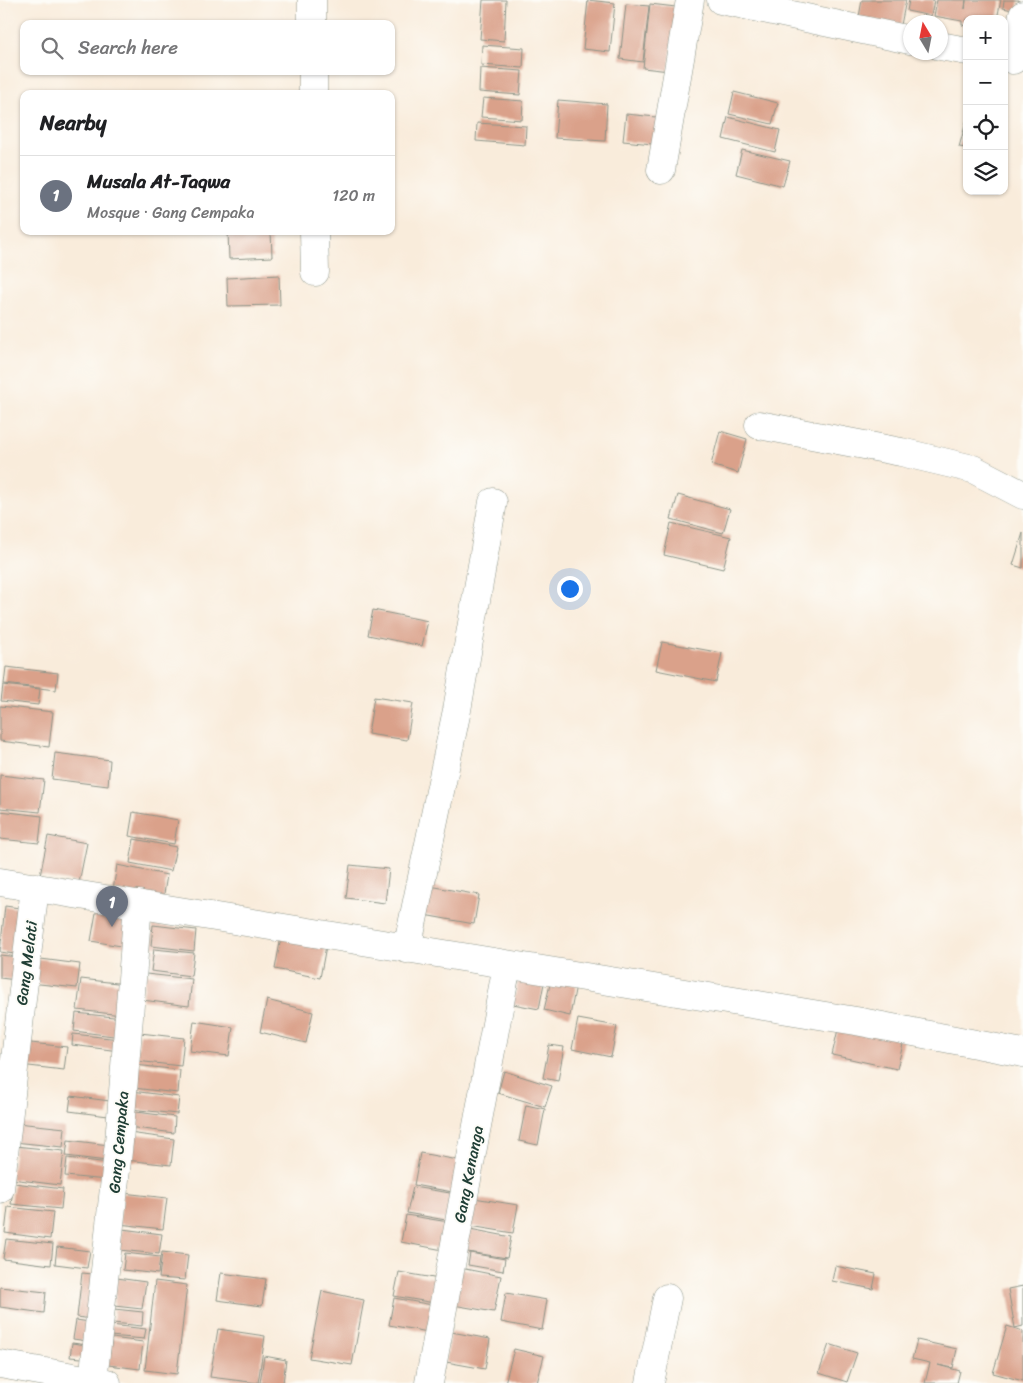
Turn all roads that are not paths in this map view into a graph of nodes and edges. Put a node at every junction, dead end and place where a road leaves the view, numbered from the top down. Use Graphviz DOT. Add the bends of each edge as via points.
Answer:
graph roads {
  1 [pos="312,0"];
  2 [pos="690,0"];
  3 [pos="721,0"];
  4 [pos="1023,15"];
  5 [pos="312,20"];
  6 [pos="903,39"];
  7 [pos="948,47"];
  8 [pos="963,50"];
  9 [pos="1013,60"];
  10 [pos="313,75"];
  11 [pos="313,90"];
  12 [pos="661,170"];
  13 [pos="314,235"];
  14 [pos="315,272"];
  15 [pos="760,425"];
  16 [pos="1023,495"];
  17 [pos="493,502"];
  18 [pos="0,882"];
  19 [pos="35,887"];
  20 [pos="138,904"];
  21 [pos="407,949"];
  22 [pos="507,965"];
  23 [pos="1023,1053"];
  24 [pos="0,1188"];
  25 [pos="667,1298"];
  26 [pos="0,1364"];
  27 [pos="100,1382"];
  28 [pos="429,1383"];
  29 [pos="650,1383"];
  1 -- 5 [label="street"];
  2 -- 12 [label="street"];
  3 -- 6 [label="street"];
  4 -- 9 [label="street"];
  7 -- 8 [label="street"];
  10 -- 11 [label="street"];
  13 -- 14 [label="street"];
  15 -- 16 [label="street" via="973,469"];
  17 -- 21 [label="street" via="457,710"];
  18 -- 19 [label="street"];
  19 -- 20 [label="street"];
  19 -- 24 [label="street, Gang Melati"];
  20 -- 21 [label="street"];
  20 -- 27 [label="street, Gang Cempaka"];
  21 -- 22 [label="street"];
  22 -- 23 [label="street" via="856,1021"];
  22 -- 28 [label="street, Gang Kenanga"];
  25 -- 29 [label="street"];
  26 -- 27 [label="street"];
}
